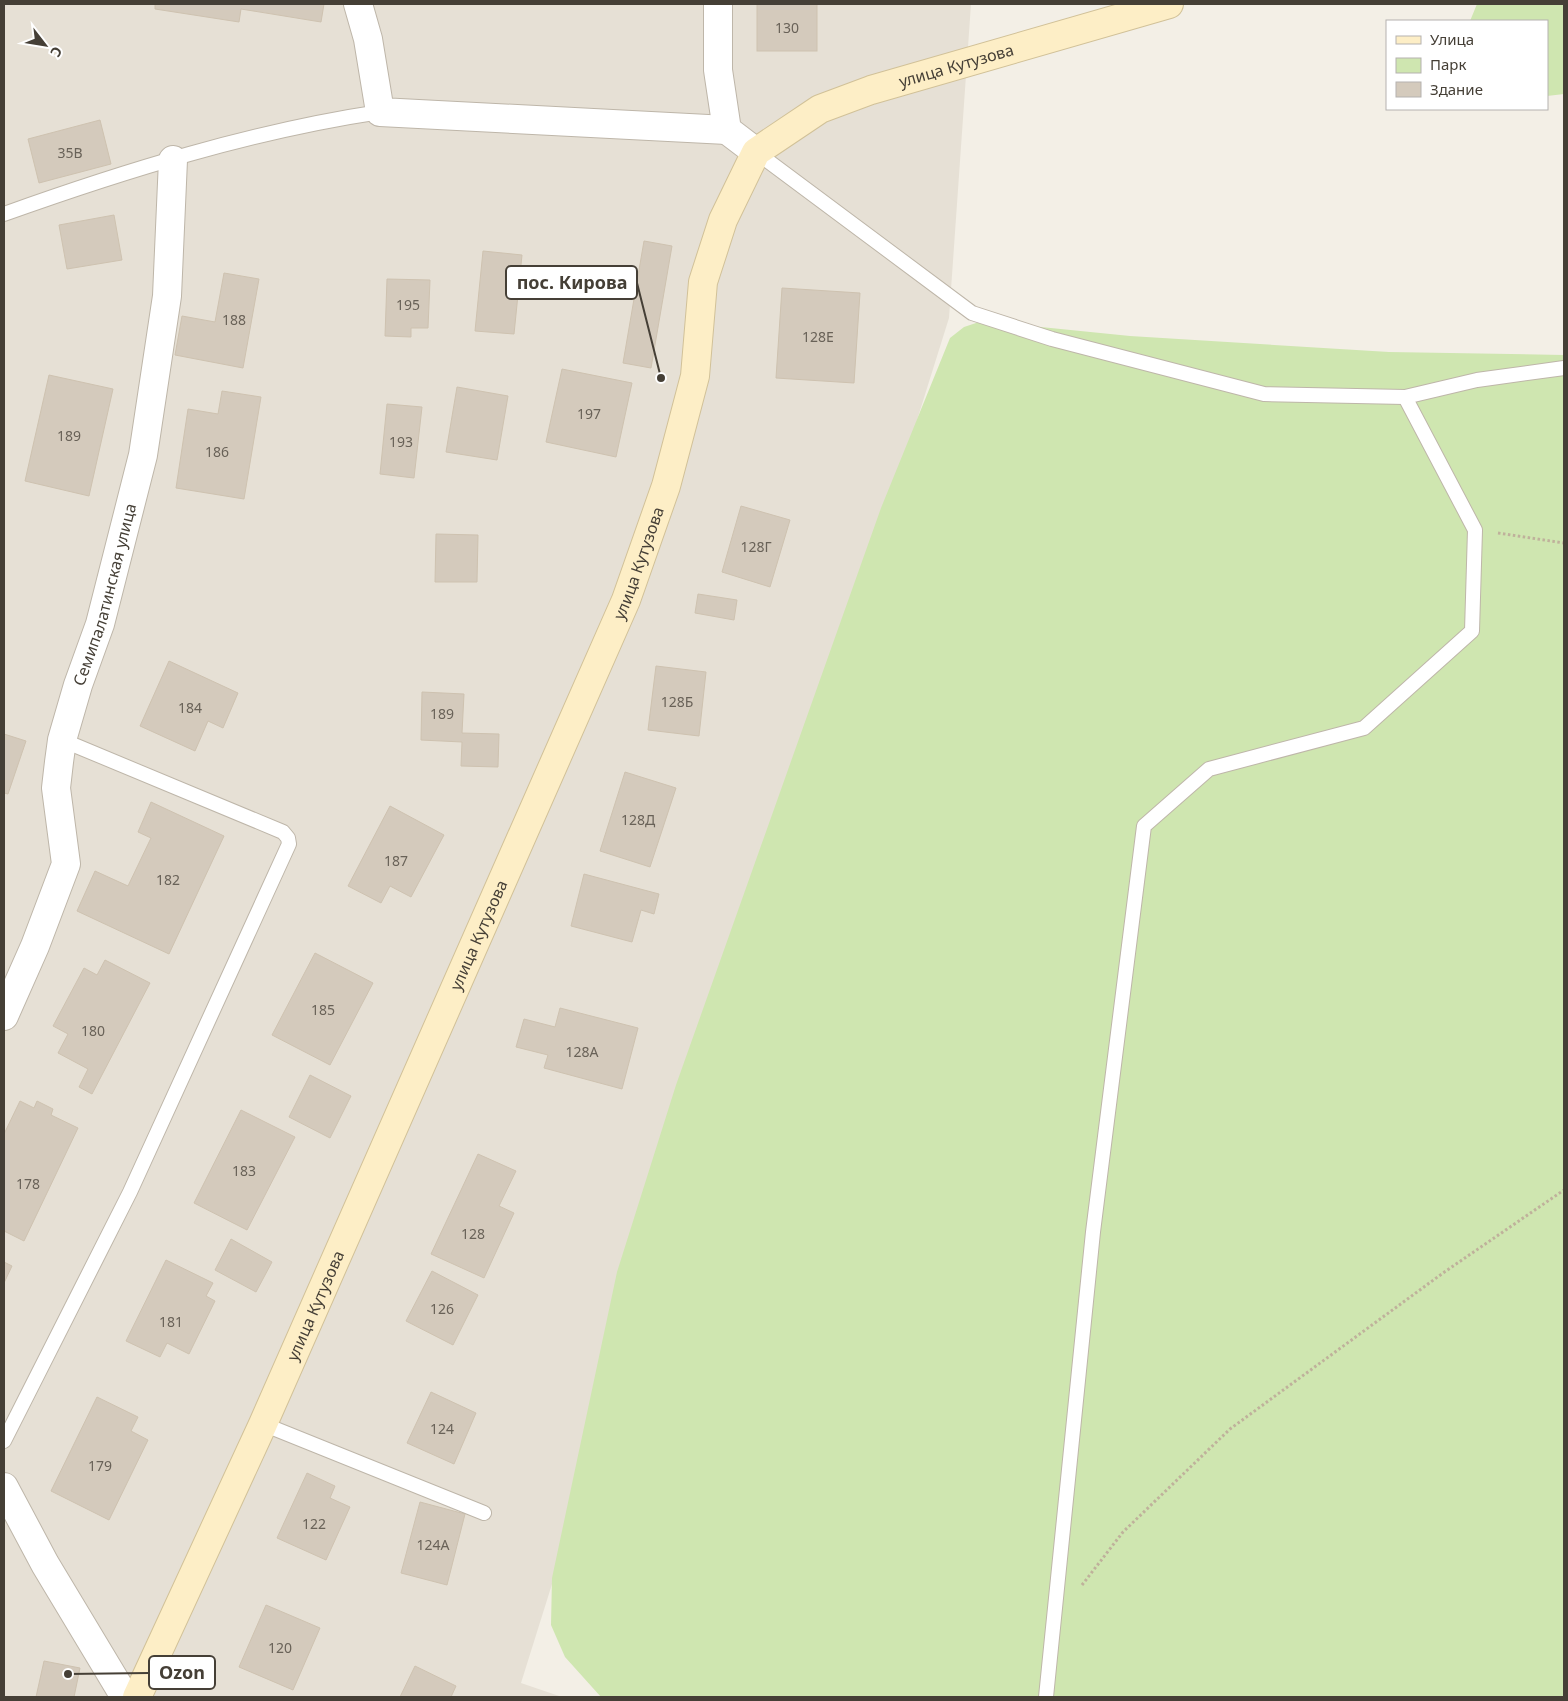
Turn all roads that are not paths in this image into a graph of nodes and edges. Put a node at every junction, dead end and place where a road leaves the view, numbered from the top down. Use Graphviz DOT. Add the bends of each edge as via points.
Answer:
graph roads {
  1 [pos="358,4"];
  2 [pos="718,4"];
  3 [pos="1170,4"];
  4 [pos="380,112"];
  5 [pos="727,130"];
  6 [pos="756,152"];
  7 [pos="173,160"];
  8 [pos="4,214"];
  9 [pos="1564,368"];
  10 [pos="1405,397"];
  11 [pos="62,740"];
  12 [pos="4,1016"];
  13 [pos="263,1424"];
  14 [pos="4,1442"];
  15 [pos="4,1488"];
  16 [pos="484,1512"];
  17 [pos="125,1697"];
  18 [pos="137,1697"];
  19 [pos="1046,1697"];
  1 -- 4 [label="street" via="368,39"];
  2 -- 5 [label="street" via="718,70"];
  3 -- 6 [label="main road, улица Кутузова" via="871,90 820,109"];
  4 -- 5 [label="street"];
  4 -- 7 [label="lane" via="316,122"];
  5 -- 6 [label="street"];
  6 -- 10 [label="lane" via="972,313 1052,338 1264,394"];
  6 -- 13 [label="main road, улица Кутузова" via="723,220 703,282 695,376 666,486 626,600"];
  7 -- 8 [label="lane" via="83,186"];
  7 -- 11 [label="street, Семипалатинская улица" via="167,296 144,454 100,624"];
  9 -- 10 [label="lane" via="1477,380"];
  10 -- 19 [label="lane" via="1475,530 1472,631 1364,728 1209,769 1144,826 1093,1232"];
  11 -- 12 [label="street, Семипалатинская улица" via="56,788 66,864"];
  11 -- 14 [label="lane" via="283,832 289,844 130,1192"];
  13 -- 16 [label="lane"];
  13 -- 18 [label="main road, улица Кутузова"];
  15 -- 17 [label="street" via="45,1564"];
}
